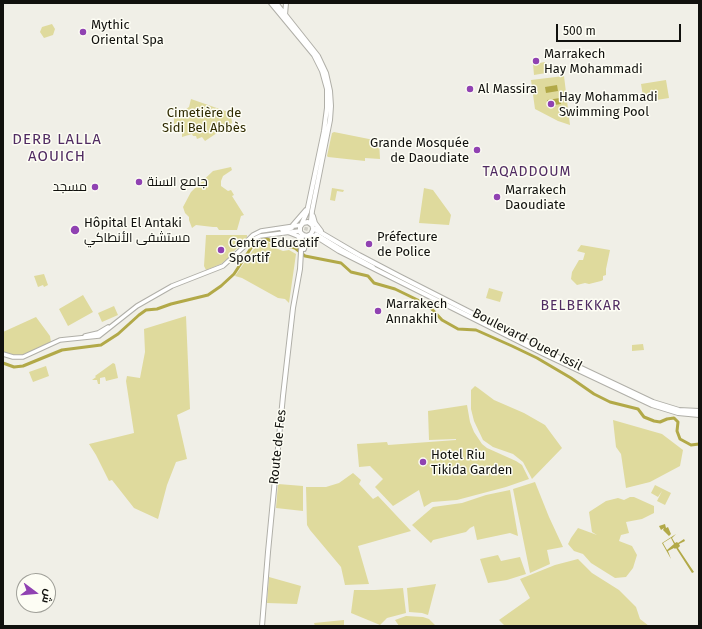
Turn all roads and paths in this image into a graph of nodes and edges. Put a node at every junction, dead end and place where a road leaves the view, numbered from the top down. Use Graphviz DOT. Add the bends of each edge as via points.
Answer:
graph roads {
  1 [pos="271,3"];
  2 [pos="276,3"];
  3 [pos="284,3"];
  4 [pos="281,11"];
  5 [pos="310,210"];
  6 [pos="301,224"];
  7 [pos="292,227"];
  8 [pos="313,227"];
  9 [pos="288,232"];
  10 [pos="301,233"];
  11 [pos="325,234"];
  12 [pos="309,235"];
  13 [pos="260,236"];
  14 [pos="319,238"];
  15 [pos="304,244"];
  16 [pos="359,255"];
  17 [pos="373,267"];
  18 [pos="70,339"];
  19 [pos="3,354"];
  20 [pos="699,411"];
  21 [pos="699,415"];
  22 [pos="262,626"];
  1 -- 4 [label="main road"];
  2 -- 3 [label="main road"];
  2 -- 4 [label="main road"];
  3 -- 4 [label="main road"];
  3 -- 4 [label="main road"];
  4 -- 5 [label="main road" via="318,56 330,90 330,120"];
  5 -- 6 [label="main road"];
  5 -- 7 [label="main road"];
  5 -- 8 [label="main road"];
  5 -- 11 [label="main road" via="315,223"];
  6 -- 7 [label="main road"];
  6 -- 8 [label="main road" via="307,222"];
  6 -- 10 [label="main road"];
  7 -- 13 [label="main road"];
  7 -- 18 [label="main road" via="260,231 223,264 172,284 138,303 99,333"];
  8 -- 11 [label="main road, Boulevard Oued Issil"];
  8 -- 12 [label="main road" via="313,232"];
  9 -- 10 [label="main road"];
  9 -- 13 [label="main road"];
  9 -- 15 [label="main road" via="298,236"];
  10 -- 12 [label="main road"];
  10 -- 15 [label="main road, Route de Fes"];
  11 -- 16 [label="main road, Boulevard Oued Issil"];
  12 -- 14 [label="main road, Boulevard Oued Issil"];
  12 -- 15 [label="main road, Route de Fes"];
  13 -- 18 [label="main road" via="223,266 172,286 137,306 100,336"];
  14 -- 15 [label="main road" via="311,238"];
  14 -- 17 [label="main road, Boulevard Oued Issil"];
  15 -- 22 [label="main road, Route de Fes" via="293,305"];
  16 -- 17 [label="main road, Boulevard Oued Issil" via="316,233"];
  16 -- 20 [label="main road, Boulevard Oued Issil" via="546,351 653,402 679,410"];
  17 -- 21 [label="main road, Boulevard Oued Issil" via="652,406 678,414"];
  18 -- 19 [label="main road" via="55,342 23,357"];
}
